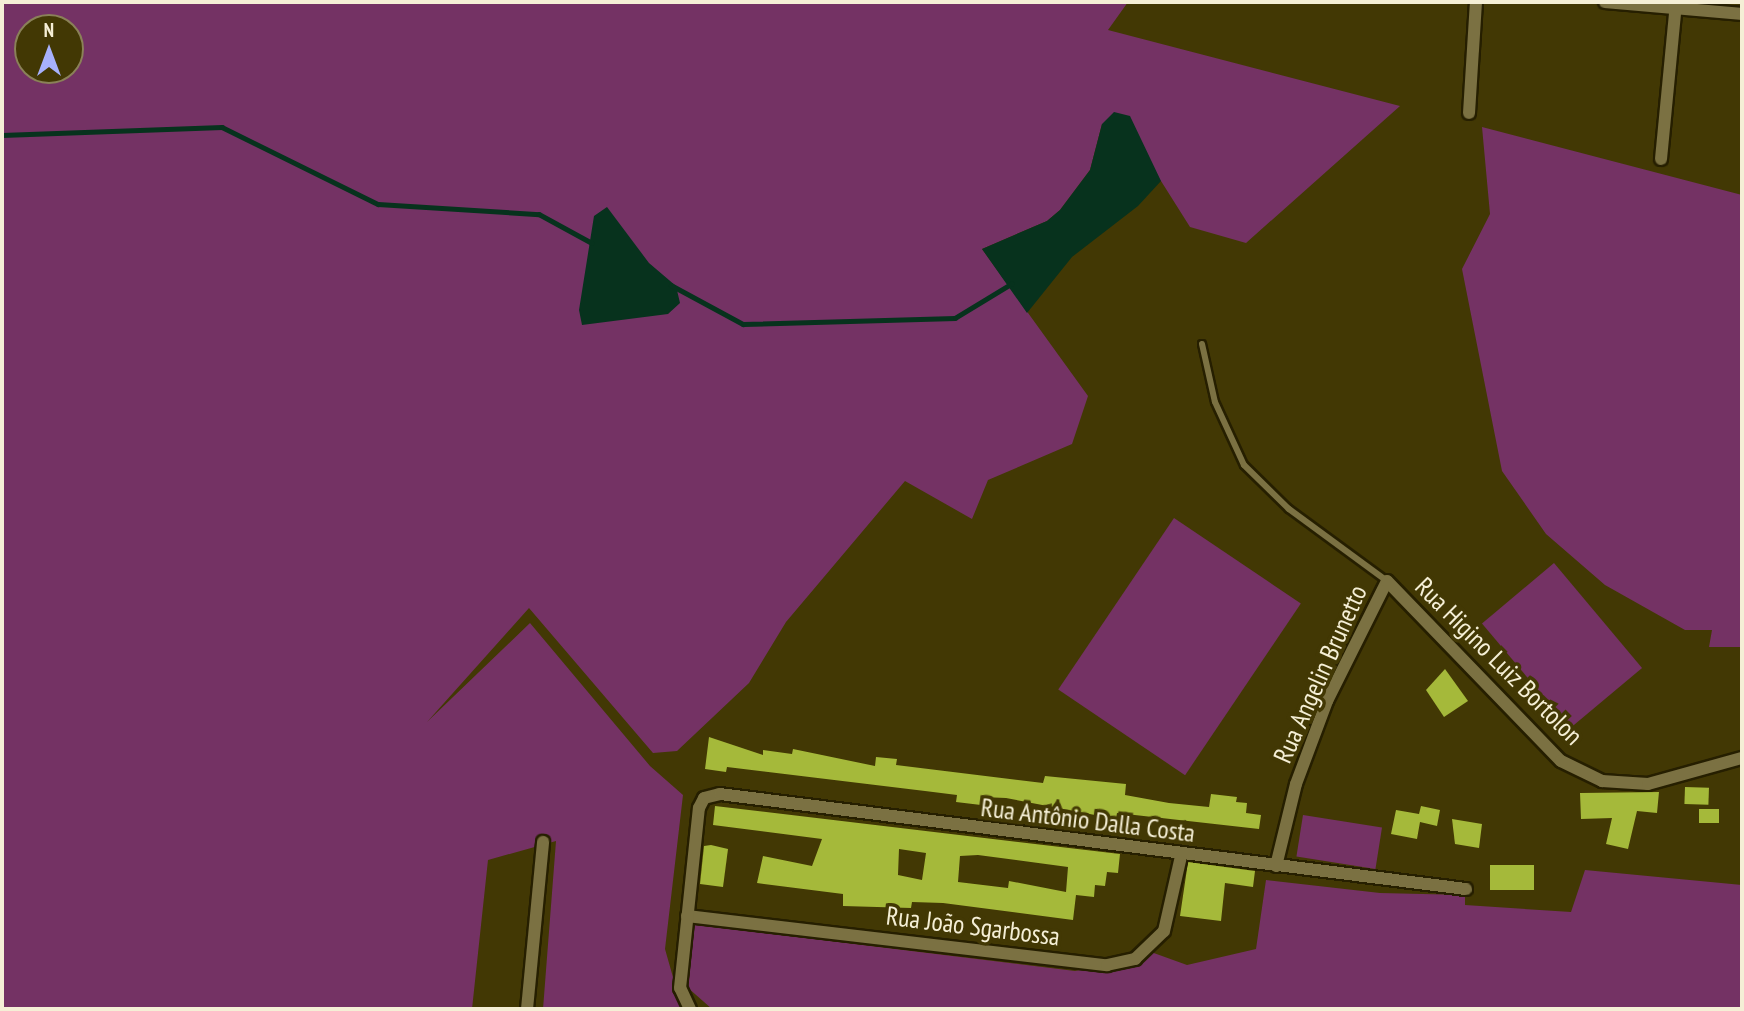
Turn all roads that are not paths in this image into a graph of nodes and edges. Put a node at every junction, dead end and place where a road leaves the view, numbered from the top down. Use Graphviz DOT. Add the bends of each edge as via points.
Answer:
graph roads {
  1 [pos="1476,2"];
  2 [pos="1605,2"];
  3 [pos="1676,5"];
  4 [pos="1742,14"];
  5 [pos="1469,113"];
  6 [pos="1661,159"];
  7 [pos="1202,344"];
  8 [pos="1387,581"];
  9 [pos="1742,758"];
  10 [pos="543,842"];
  11 [pos="1181,856"];
  12 [pos="1276,866"];
  13 [pos="1466,889"];
  14 [pos="687,916"];
  15 [pos="527,1009"];
  16 [pos="690,1009"];
  1 -- 5 [label="street"];
  2 -- 3 [label="street"];
  3 -- 4 [label="street"];
  3 -- 6 [label="street"];
  7 -- 8 [label="lane" via="1214,402 1244,465 1289,509"];
  8 -- 9 [label="street, Rua Higino Luiz Bortolon" via="1561,761 1602,781 1648,784 1692,776"];
  8 -- 12 [label="street, Rua Angelin Brunetto" via="1327,701 1296,784"];
  10 -- 15 [label="street"];
  11 -- 12 [label="street, Rua Antônio Dalla Costa"];
  11 -- 14 [label="street, Rua João Sgarbossa" via="1164,931 1135,959 1107,965"];
  11 -- 14 [label="street, Rua Antônio Dalla Costa" via="720,794 704,798"];
  12 -- 13 [label="street, Rua Antônio Dalla Costa"];
  14 -- 16 [label="street" via="680,988"];
}
